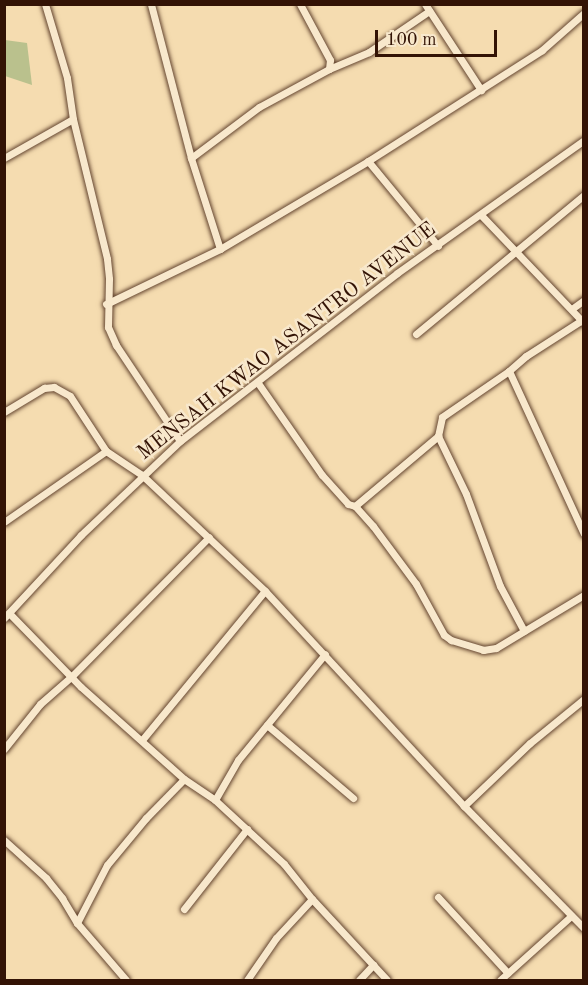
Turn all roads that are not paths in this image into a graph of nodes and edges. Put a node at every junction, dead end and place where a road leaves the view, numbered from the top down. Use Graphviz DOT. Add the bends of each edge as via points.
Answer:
graph roads {
  1 [pos="45,4"];
  2 [pos="151,4"];
  3 [pos="300,4"];
  4 [pos="427,8"];
  5 [pos="584,13"];
  6 [pos="329,69"];
  7 [pos="481,90"];
  8 [pos="73,119"];
  9 [pos="584,140"];
  10 [pos="4,158"];
  11 [pos="190,158"];
  12 [pos="368,161"];
  13 [pos="584,195"];
  14 [pos="481,215"];
  15 [pos="438,246"];
  16 [pos="220,249"];
  17 [pos="514,252"];
  18 [pos="584,300"];
  19 [pos="106,303"];
  20 [pos="573,308"];
  21 [pos="583,321"];
  22 [pos="416,334"];
  23 [pos="509,371"];
  24 [pos="258,383"];
  25 [pos="4,412"];
  26 [pos="438,436"];
  27 [pos="180,441"];
  28 [pos="106,451"];
  29 [pos="142,475"];
  30 [pos="355,506"];
  31 [pos="4,522"];
  32 [pos="584,534"];
  33 [pos="209,537"];
  34 [pos="265,591"];
  35 [pos="584,595"];
  36 [pos="7,616"];
  37 [pos="524,631"];
  38 [pos="325,654"];
  39 [pos="72,676"];
  40 [pos="584,699"];
  41 [pos="267,725"];
  42 [pos="142,740"];
  43 [pos="4,749"];
  44 [pos="184,779"];
  45 [pos="353,798"];
  46 [pos="215,800"];
  47 [pos="464,806"];
  48 [pos="247,829"];
  49 [pos="4,840"];
  50 [pos="438,897"];
  51 [pos="312,899"];
  52 [pos="184,909"];
  53 [pos="571,916"];
  54 [pos="76,923"];
  55 [pos="584,928"];
  56 [pos="373,965"];
  57 [pos="508,973"];
  58 [pos="126,981"];
  59 [pos="247,981"];
  60 [pos="359,981"];
  61 [pos="387,981"];
  62 [pos="500,981"];
  1 -- 8 [label="street" via="67,78"];
  2 -- 11 [label="street"];
  3 -- 6 [label="street" via="330,60"];
  4 -- 6 [label="street" via="369,52"];
  4 -- 7 [label="street"];
  5 -- 7 [label="street" via="551,44"];
  6 -- 11 [label="street" via="259,107"];
  7 -- 12 [label="street"];
  8 -- 10 [label="street"];
  8 -- 19 [label="street" via="107,259 110,279"];
  9 -- 14 [label="street, MENSAH KWAO ASANTRO AVENUE"];
  11 -- 16 [label="street"];
  12 -- 15 [label="street"];
  12 -- 16 [label="street"];
  13 -- 17 [label="street"];
  14 -- 15 [label="street, MENSAH KWAO ASANTRO AVENUE"];
  14 -- 17 [label="street"];
  15 -- 24 [label="street, MENSAH KWAO ASANTRO AVENUE" via="389,279"];
  16 -- 19 [label="street"];
  17 -- 20 [label="street"];
  17 -- 22 [label="street"];
  18 -- 20 [label="street"];
  19 -- 27 [label="street" via="108,327 116,345"];
  20 -- 21 [label="street"];
  21 -- 23 [label="street"];
  23 -- 26 [label="street" via="442,417"];
  23 -- 32 [label="street"];
  24 -- 27 [label="street, MENSAH KWAO ASANTRO AVENUE"];
  24 -- 30 [label="street" via="322,475 348,504"];
  25 -- 28 [label="street" via="44,388 63,390"];
  26 -- 30 [label="street"];
  26 -- 37 [label="street" via="466,494 500,586"];
  27 -- 29 [label="street, MENSAH KWAO ASANTRO AVENUE"];
  28 -- 29 [label="street"];
  28 -- 31 [label="street"];
  29 -- 33 [label="street"];
  29 -- 36 [label="street, MENSAH KWAO ASANTRO AVENUE"];
  30 -- 37 [label="street" via="416,585 444,635 483,650 496,648"];
  33 -- 34 [label="street"];
  33 -- 39 [label="street"];
  34 -- 38 [label="street"];
  34 -- 42 [label="street"];
  35 -- 37 [label="street"];
  36 -- 39 [label="street"];
  38 -- 41 [label="street"];
  38 -- 47 [label="street"];
  39 -- 42 [label="street"];
  39 -- 43 [label="street" via="40,704"];
  40 -- 47 [label="street" via="530,743"];
  41 -- 45 [label="street"];
  41 -- 46 [label="street" via="238,760"];
  42 -- 44 [label="street"];
  44 -- 46 [label="street"];
  44 -- 54 [label="street" via="107,865"];
  46 -- 48 [label="street"];
  47 -- 53 [label="street"];
  48 -- 51 [label="street" via="284,864"];
  48 -- 52 [label="street"];
  49 -- 54 [label="street" via="46,878"];
  50 -- 57 [label="street"];
  51 -- 56 [label="street"];
  51 -- 59 [label="street" via="276,938"];
  53 -- 55 [label="street"];
  53 -- 57 [label="street"];
  54 -- 58 [label="street"];
  56 -- 60 [label="street"];
  56 -- 61 [label="street"];
  57 -- 62 [label="street"];
}
